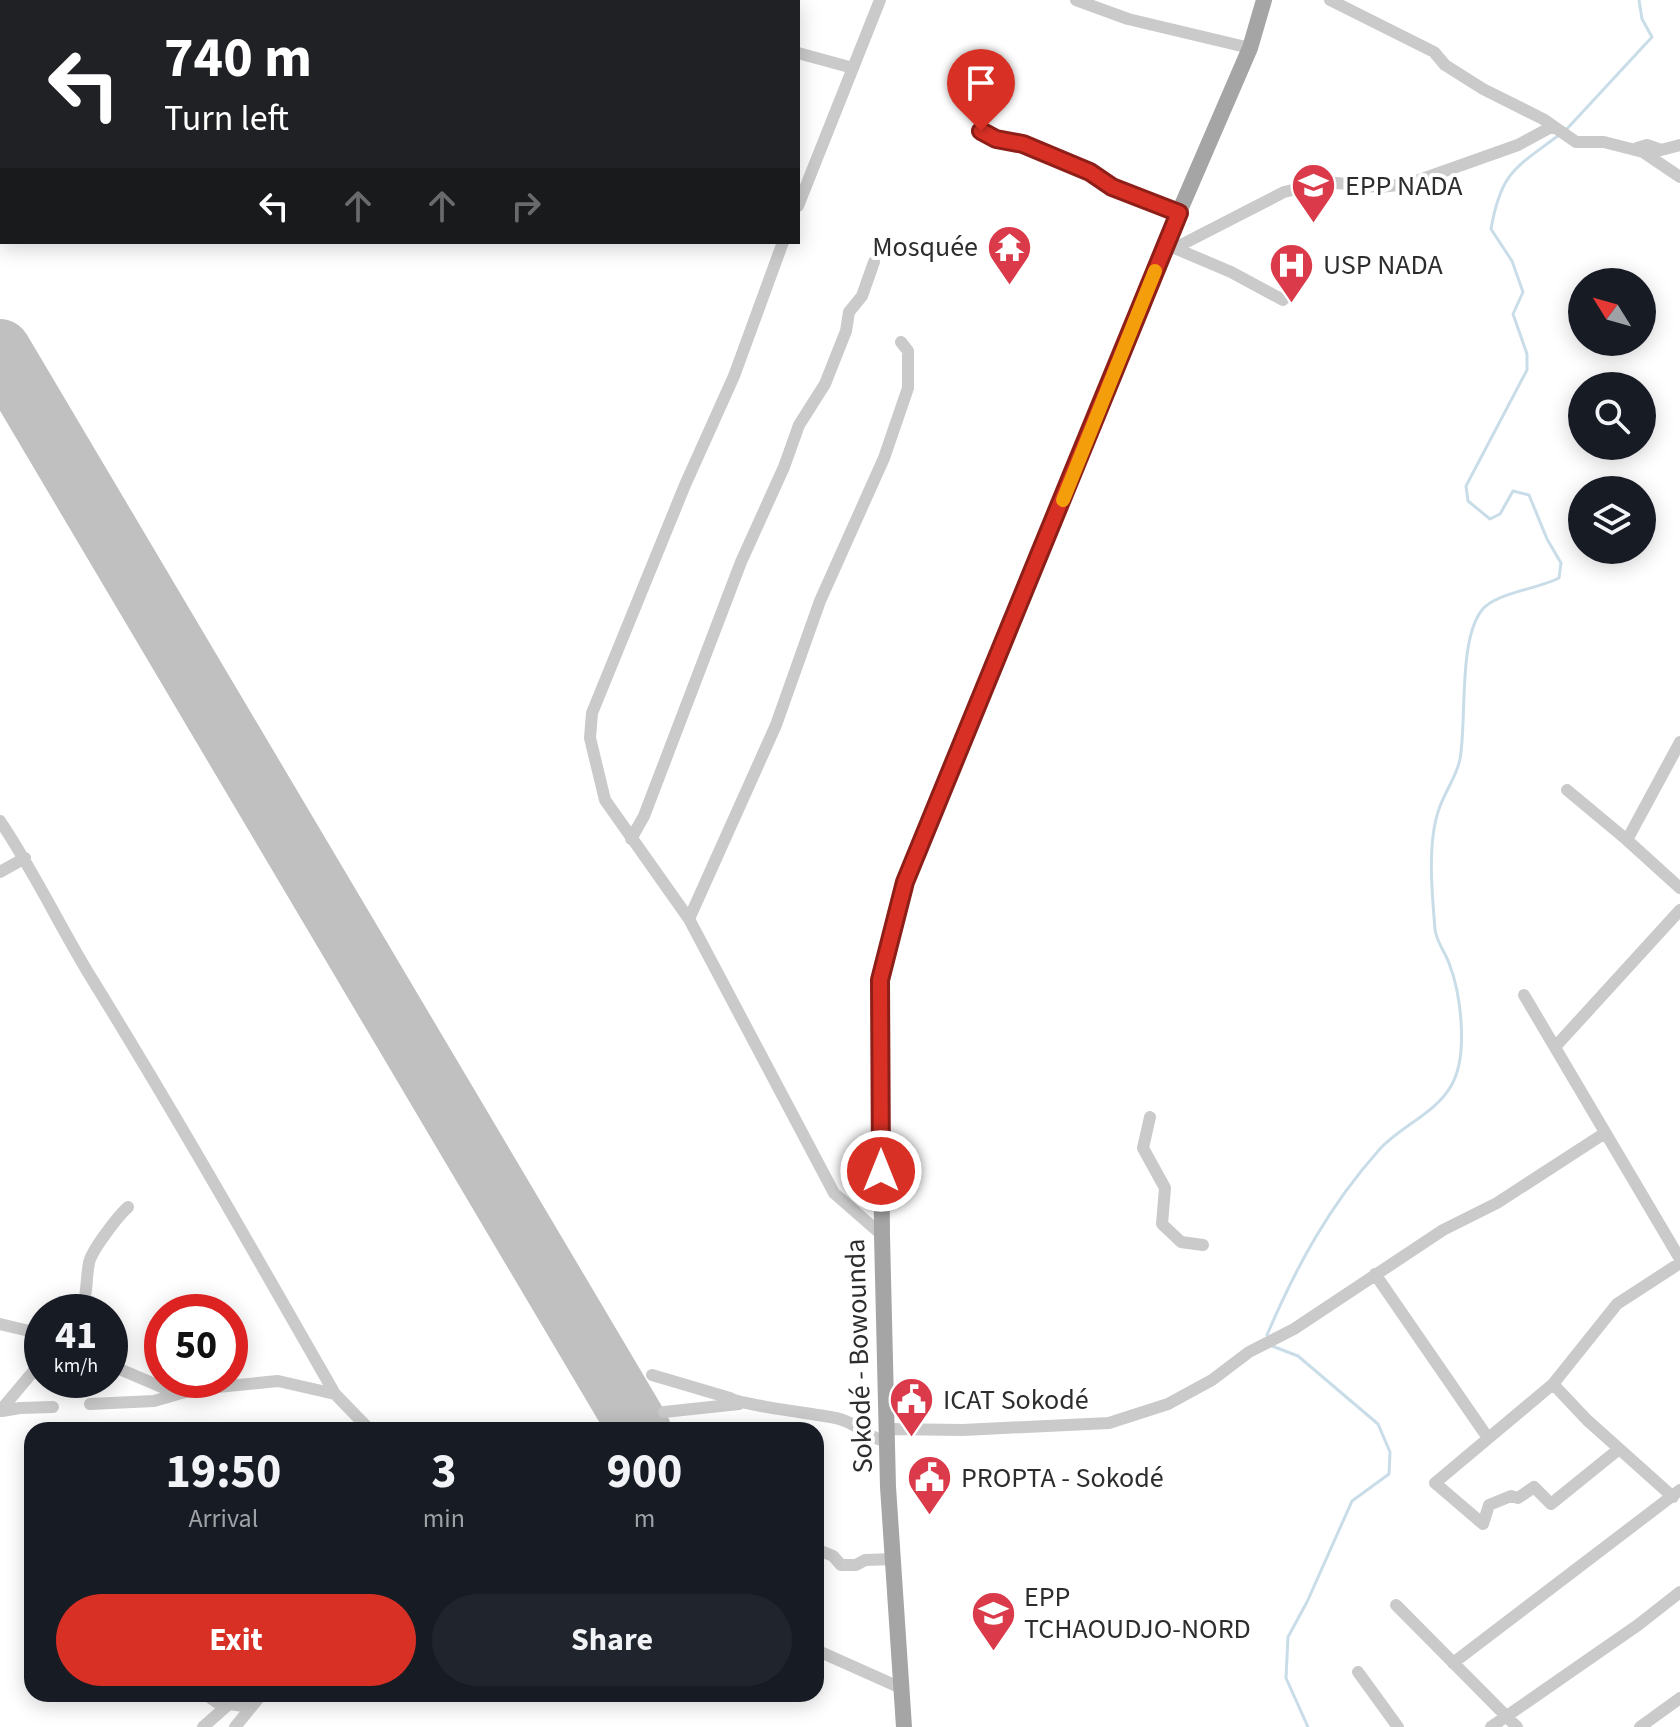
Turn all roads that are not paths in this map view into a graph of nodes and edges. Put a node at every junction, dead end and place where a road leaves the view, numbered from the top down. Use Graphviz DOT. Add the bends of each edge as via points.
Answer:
graph roads {
  1 [pos="880,0"];
  2 [pos="1076,0"];
  3 [pos="1264,0"];
  4 [pos="1330,0"];
  5 [pos="1250,48"];
  6 [pos="800,54"];
  7 [pos="853,68"];
  8 [pos="1551,127"];
  9 [pos="981,131"];
  10 [pos="1680,145"];
  11 [pos="1634,149"];
  12 [pos="1680,177"];
  13 [pos="800,201"];
  14 [pos="1179,213"];
  15 [pos="782,244"];
  16 [pos="1170,247"];
  17 [pos="874,262"];
  18 [pos="1283,300"];
  19 [pos="901,342"];
  20 [pos="1680,742"];
  21 [pos="1567,790"];
  22 [pos="0,821"];
  23 [pos="631,839"];
  24 [pos="1627,840"];
  25 [pos="25,858"];
  26 [pos="0,872"];
  27 [pos="1680,888"];
  28 [pos="1680,910"];
  29 [pos="689,919"];
  30 [pos="1524,995"];
  31 [pos="1555,1047"];
  32 [pos="1150,1117"];
  33 [pos="1605,1133"];
  34 [pos="128,1207"];
  35 [pos="882,1235"];
  36 [pos="1203,1245"];
  37 [pos="1680,1261"];
  38 [pos="1375,1274"];
  39 [pos="86,1294"];
  40 [pos="0,1324"];
  41 [pos="24,1330"];
  42 [pos="652,1375"];
  43 [pos="24,1383"];
  44 [pos="248,1384"];
  45 [pos="1553,1384"];
  46 [pos="335,1394"];
  47 [pos="164,1398"];
  48 [pos="90,1404"];
  49 [pos="739,1404"];
  50 [pos="53,1407"];
  51 [pos="1,1411"];
  52 [pos="664,1412"];
  53 [pos="362,1422"];
  54 [pos="887,1435"];
  55 [pos="1488,1438"];
  56 [pos="1619,1449"];
  57 [pos="1676,1493"];
  58 [pos="824,1552"];
  59 [pos="894,1559"];
  60 [pos="1680,1592"];
  61 [pos="1396,1605"];
  62 [pos="824,1654"];
  63 [pos="1453,1663"];
  64 [pos="1358,1672"];
  65 [pos="901,1688"];
  66 [pos="1680,1698"];
  67 [pos="217,1702"];
  68 [pos="255,1702"];
  69 [pos="229,1704"];
  70 [pos="251,1707"];
  71 [pos="1504,1716"];
  72 [pos="203,1727"];
  73 [pos="235,1727"];
  74 [pos="904,1727"];
  75 [pos="1398,1727"];
  76 [pos="1491,1727"];
  77 [pos="1517,1727"];
  78 [pos="1640,1727"];
  1 -- 7 [label="street"];
  2 -- 5 [label="street" via="1128,19"];
  3 -- 5 [label="main road, Sokodé - Bowounda"];
  4 -- 8 [label="street" via="1434,52 1445,65"];
  5 -- 14 [label="main road, Sokodé - Bowounda"];
  6 -- 7 [label="street"];
  7 -- 13 [label="street"];
  8 -- 11 [label="street" via="1576,142"];
  8 -- 16 [label="street" via="1518,145 1408,184 1326,182 1284,192"];
  9 -- 14 [label="street" via="1023,144"];
  10 -- 11 [label="street"];
  11 -- 12 [label="street"];
  14 -- 16 [label="main road, Sokodé - Bowounda"];
  15 -- 23 [label="street" via="734,376 592,713 590,738 605,800"];
  16 -- 18 [label="street"];
  16 -- 35 [label="main road, Sokodé - Bowounda" via="905,882 880,980"];
  17 -- 23 [label="street" via="862,296 849,312 825,384 799,425 741,562"];
  19 -- 29 [label="street" via="908,351 908,388 884,458 820,601 776,725"];
  20 -- 24 [label="street"];
  21 -- 24 [label="street"];
  22 -- 25 [label="street"];
  23 -- 29 [label="street"];
  24 -- 27 [label="street"];
  25 -- 26 [label="street"];
  25 -- 46 [label="street"];
  28 -- 31 [label="street"];
  29 -- 35 [label="street" via="834,1193"];
  30 -- 31 [label="street"];
  31 -- 33 [label="street"];
  32 -- 36 [label="street" via="1143,1148 1165,1188 1162,1224 1181,1242"];
  33 -- 37 [label="street"];
  33 -- 38 [label="street"];
  34 -- 39 [label="street" via="112,1221 89,1261"];
  35 -- 54 [label="main road, Sokodé - Bowounda"];
  37 -- 45 [label="street" via="1617,1304"];
  38 -- 54 [label="street" via="1168,1404 1109,1423"];
  38 -- 55 [label="street"];
  40 -- 41 [label="street"];
  42 -- 49 [label="street"];
  43 -- 51 [label="street"];
  44 -- 46 [label="street" via="278,1381"];
  45 -- 55 [label="street"];
  45 -- 56 [label="street"];
  46 -- 53 [label="street"];
  47 -- 48 [label="street"];
  49 -- 52 [label="street"];
  49 -- 54 [label="street" via="852,1421 879,1441"];
  50 -- 51 [label="street"];
  54 -- 59 [label="main road, Sokodé - Bowounda"];
  55 -- 56 [label="street" via="1435,1483 1483,1524 1489,1505 1518,1498 1534,1487 1551,1504"];
  56 -- 57 [label="street"];
  57 -- 63 [label="street"];
  58 -- 59 [label="street" via="841,1565"];
  59 -- 65 [label="main road, Sokodé - Bowounda"];
  60 -- 71 [label="street"];
  61 -- 63 [label="street"];
  62 -- 65 [label="street"];
  63 -- 71 [label="street"];
  64 -- 75 [label="street"];
  65 -- 74 [label="main road, Sokodé - Bowounda"];
  66 -- 78 [label="street"];
  67 -- 69 [label="street"];
  68 -- 70 [label="street"];
  69 -- 70 [label="street"];
  69 -- 72 [label="street"];
  70 -- 73 [label="street"];
  71 -- 76 [label="street"];
  71 -- 77 [label="street"];
}
